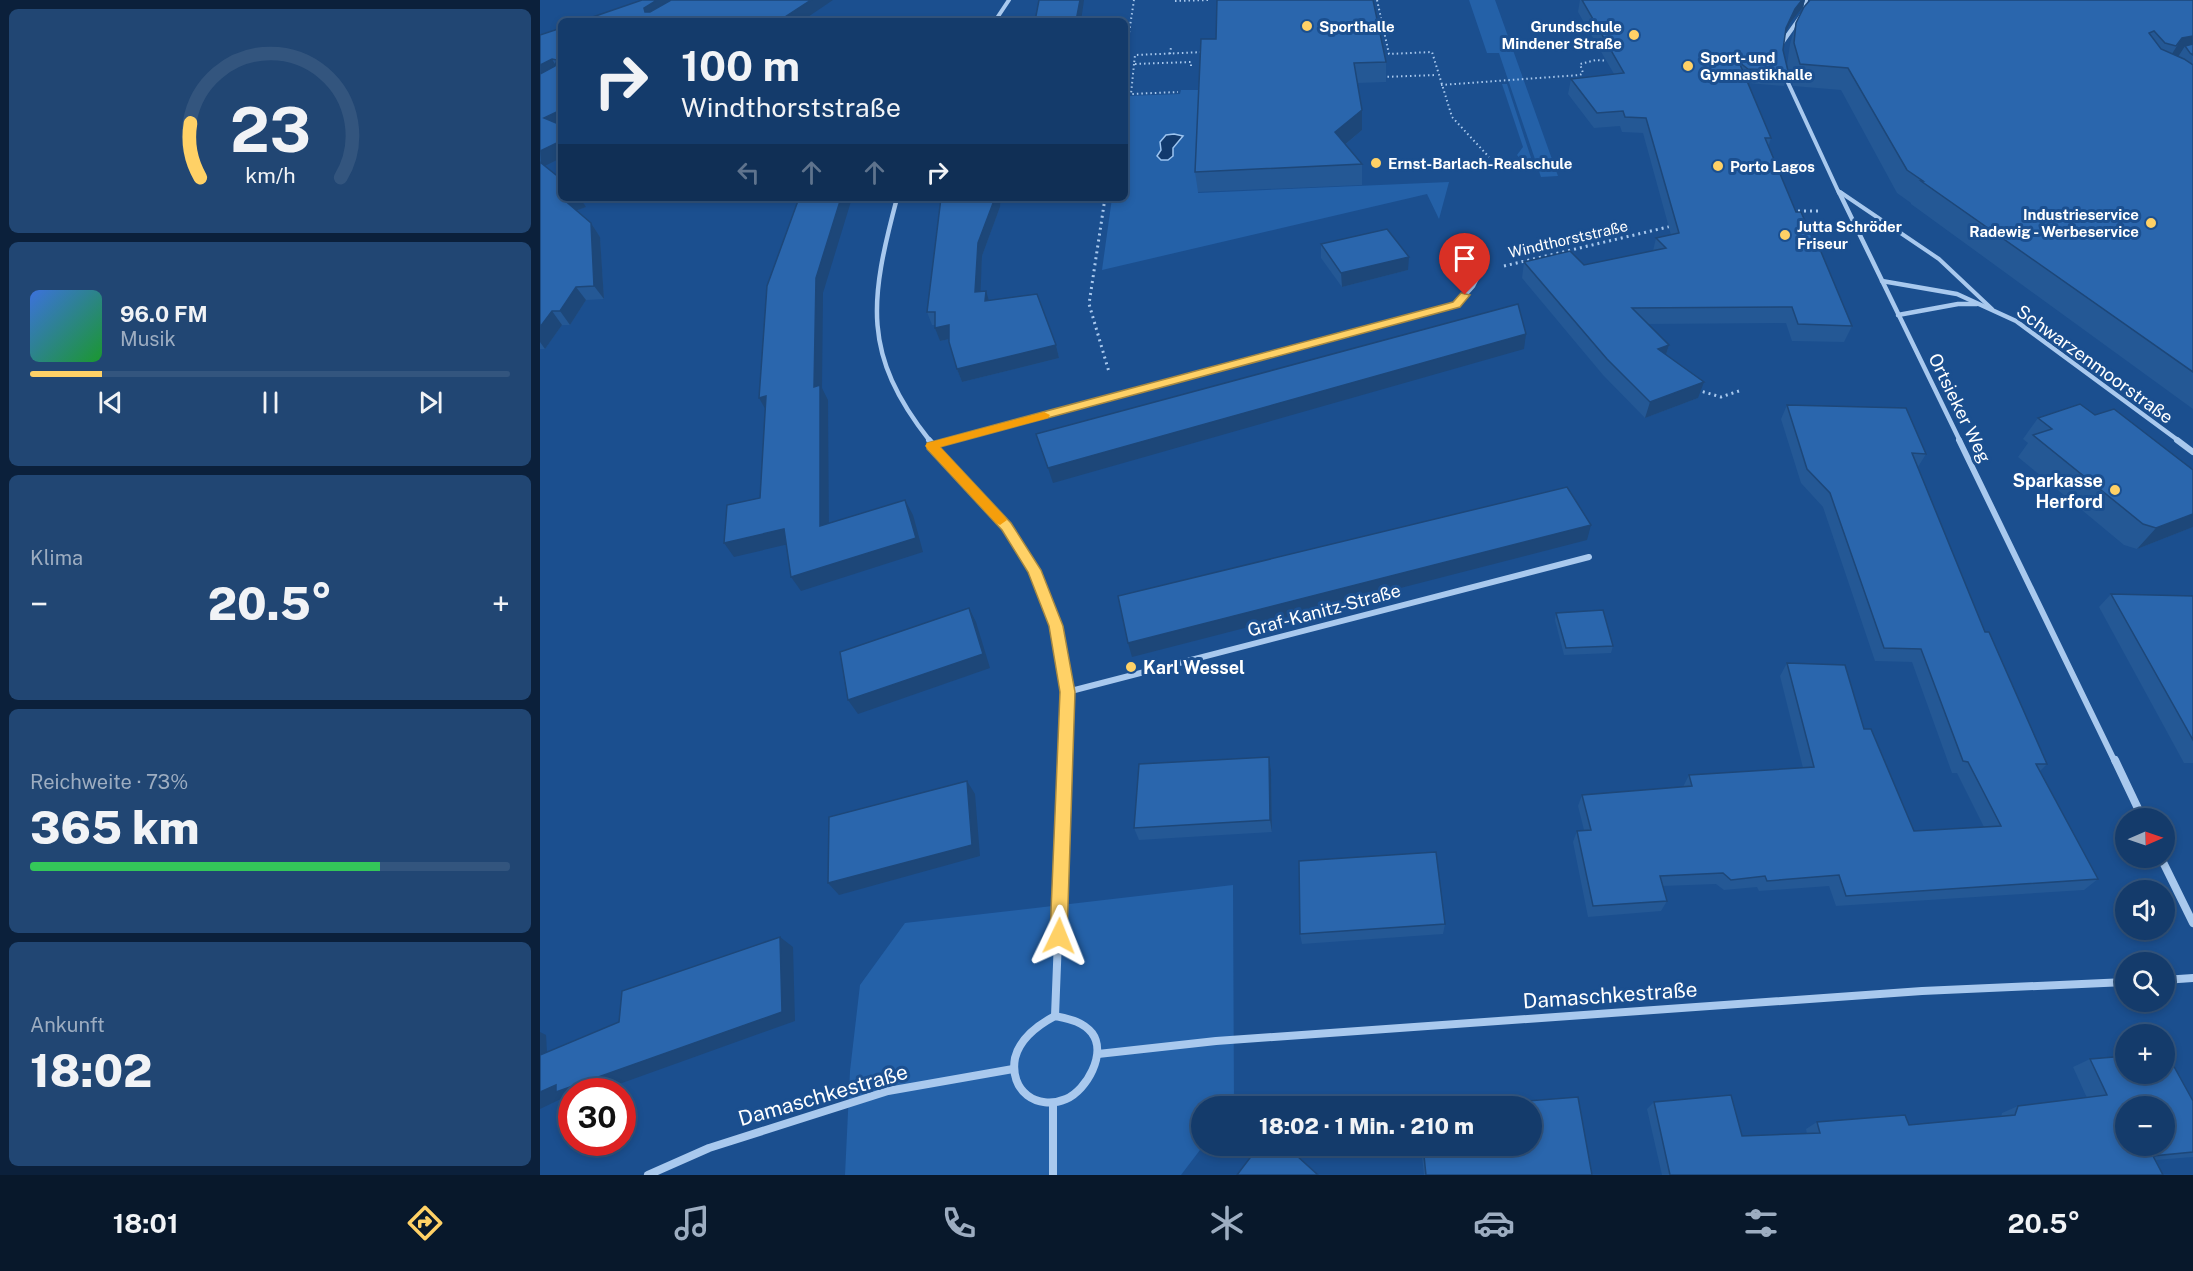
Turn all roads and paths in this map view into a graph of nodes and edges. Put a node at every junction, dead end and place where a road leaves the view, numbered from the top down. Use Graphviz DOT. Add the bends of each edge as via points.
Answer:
graph roads {
  1 [pos="1009,0"];
  2 [pos="1134,0"];
  3 [pos="1209,0"];
  4 [pos="1377,0"];
  5 [pos="1806,0"];
  6 [pos="1176,1"];
  7 [pos="1811,5"];
  8 [pos="1805,10"];
  9 [pos="997,18"];
  10 [pos="1128,39"];
  11 [pos="1171,47"];
  12 [pos="1782,51"];
  13 [pos="1205,52"];
  14 [pos="1170,54"];
  15 [pos="1613,63"];
  16 [pos="1134,64"];
  17 [pos="1191,66"];
  18 [pos="1783,69"];
  19 [pos="1437,75"];
  20 [pos="1381,77"];
  21 [pos="1441,85"];
  22 [pos="1178,92"];
  23 [pos="1489,157"];
  24 [pos="1839,191"];
  25 [pos="896,201"];
  26 [pos="1105,201"];
  27 [pos="1848,210"];
  28 [pos="1783,211"];
  29 [pos="1677,225"];
  30 [pos="1479,272"];
  31 [pos="1882,281"];
  32 [pos="1977,304"];
  33 [pos="1992,309"];
  34 [pos="1898,315"];
  35 [pos="1693,388"];
  36 [pos="1739,391"];
  37 [pos="1118,396"];
  38 [pos="932,446"];
  39 [pos="2193,453"];
  40 [pos="1589,557"];
  41 [pos="1067,692"];
  42 [pos="2138,808"];
  43 [pos="2167,868"];
  44 [pos="2193,924"];
  45 [pos="2193,978"];
  46 [pos="2175,979"];
  47 [pos="2115,982"];
  48 [pos="1055,1016"];
  49 [pos="1098,1054"];
  50 [pos="1013,1069"];
  51 [pos="1053,1104"];
  52 [pos="648,1175"];
  53 [pos="1053,1175"];
  1 -- 9 [label="street"];
  2 -- 10 [label="path"];
  3 -- 6 [label="path"];
  4 -- 19 [label="path" via="1389,54 1431,52"];
  5 -- 8 [label="street"];
  7 -- 8 [label="street"];
  8 -- 12 [label="street" via="1788,31"];
  11 -- 14 [label="path"];
  13 -- 14 [label="path"];
  14 -- 16 [label="path" via="1135,55"];
  15 -- 21 [label="path" via="1586,61 1580,64 1580,75"];
  16 -- 17 [label="path" via="1191,62"];
  16 -- 22 [label="path" via="1131,94"];
  18 -- 24 [label="street, Ortsieker Weg"];
  19 -- 20 [label="path"];
  19 -- 21 [label="path"];
  21 -- 23 [label="path" via="1452,117"];
  24 -- 27 [label="street, Ortsieker Weg"];
  24 -- 33 [label="lane" via="1913,238 1964,278"];
  25 -- 38 [label="street" via="878,276 878,341 907,412"];
  26 -- 37 [label="path" via="1089,304"];
  27 -- 28 [label="path"];
  27 -- 31 [label="street, Ortsieker Weg"];
  29 -- 30 [label="path, Windthorststraße"];
  30 -- 37 [label="street" via="1457,304"];
  31 -- 32 [label="street, Schwarzenmoorstraße" via="1957,294"];
  31 -- 34 [label="street, Ortsieker Weg"];
  32 -- 33 [label="street, Schwarzenmoorstraße"];
  32 -- 34 [label="street, Schwarzenmoorstraße"];
  33 -- 39 [label="street, Schwarzenmoorstraße" via="2016,321"];
  34 -- 42 [label="street, Ortsieker Weg"];
  35 -- 36 [label="path" via="1721,397"];
  37 -- 38 [label="street"];
  38 -- 41 [label="street" via="1007,527 1035,570 1056,626"];
  40 -- 41 [label="street, Graf-Kanitz-Straße"];
  41 -- 48 [label="street"];
  43 -- 44 [label="street"];
  45 -- 46 [label="street"];
  47 -- 49 [label="street, Damaschkestraße" via="1910,992 1276,1037"];
  48 -- 49 [label="street" via="1071,1017 1086,1024 1095,1037"];
  48 -- 50 [label="street" via="1026,1035 1016,1052"];
  49 -- 51 [label="street" via="1094,1072 1084,1087"];
  50 -- 51 [label="street" via="1025,1096 1038,1103"];
  50 -- 52 [label="street, Damaschkestraße" via="888,1090 709,1148"];
  51 -- 53 [label="street"];
}
